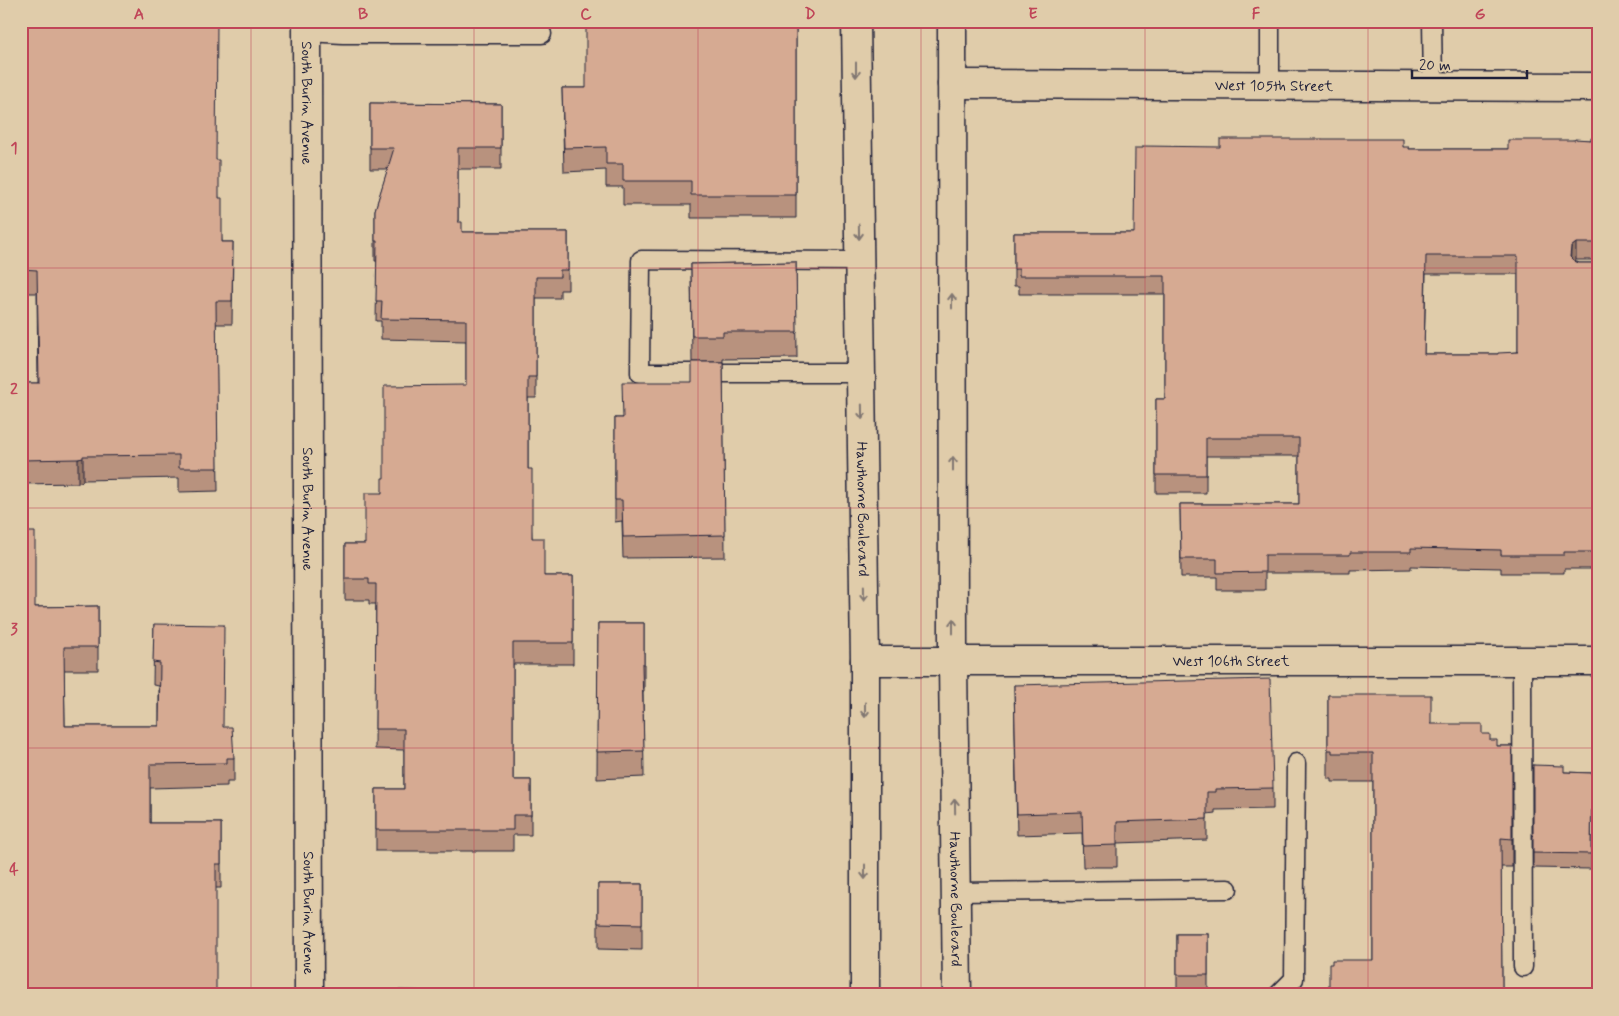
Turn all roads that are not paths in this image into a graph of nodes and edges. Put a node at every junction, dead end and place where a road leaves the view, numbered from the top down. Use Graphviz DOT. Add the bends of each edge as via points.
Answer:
graph roads {
  1 [pos="856,21"];
  2 [pos="952,21"];
  3 [pos="1270,21"];
  4 [pos="1432,21"];
  5 [pos="307,27"];
  6 [pos="542,34"];
  7 [pos="952,84"];
  8 [pos="1270,86"];
  9 [pos="1433,87"];
  10 [pos="1598,87"];
  11 [pos="859,261"];
  12 [pos="861,373"];
  13 [pos="865,661"];
  14 [pos="1522,661"];
  15 [pos="1598,661"];
  16 [pos="953,662"];
  17 [pos="1296,763"];
  18 [pos="1228,889"];
  19 [pos="956,892"];
  20 [pos="1523,967"];
  21 [pos="309,995"];
  22 [pos="865,995"];
  23 [pos="957,995"];
  24 [pos="1278,995"];
  1 -- 11 [label="street, Hawthorne Boulevard, one-way"];
  2 -- 7 [label="street, Hawthorne Boulevard"];
  3 -- 8 [label="lane"];
  4 -- 9 [label="lane"];
  5 -- 6 [label="lane" via="342,34"];
  5 -- 21 [label="street, South Burin Avenue"];
  7 -- 8 [label="street, West 105th Street"];
  16 -- 7 [label="street, Hawthorne Boulevard, one-way"];
  8 -- 9 [label="street, West 105th Street"];
  9 -- 10 [label="street, West 105th Street"];
  11 -- 12 [label="street, Hawthorne Boulevard"];
  11 -- 12 [label="lane" via="641,260 640,373"];
  12 -- 13 [label="street, Hawthorne Boulevard, one-way"];
  13 -- 16 [label="street, West 106th Street"];
  13 -- 22 [label="street, Hawthorne Boulevard, one-way"];
  14 -- 15 [label="street, West 106th Street"];
  14 -- 16 [label="street, West 106th Street"];
  14 -- 20 [label="lane"];
  19 -- 16 [label="street, Hawthorne Boulevard, one-way"];
  17 -- 24 [label="lane" via="1294,979"];
  18 -- 19 [label="lane"];
  19 -- 23 [label="street, Hawthorne Boulevard"];
}
